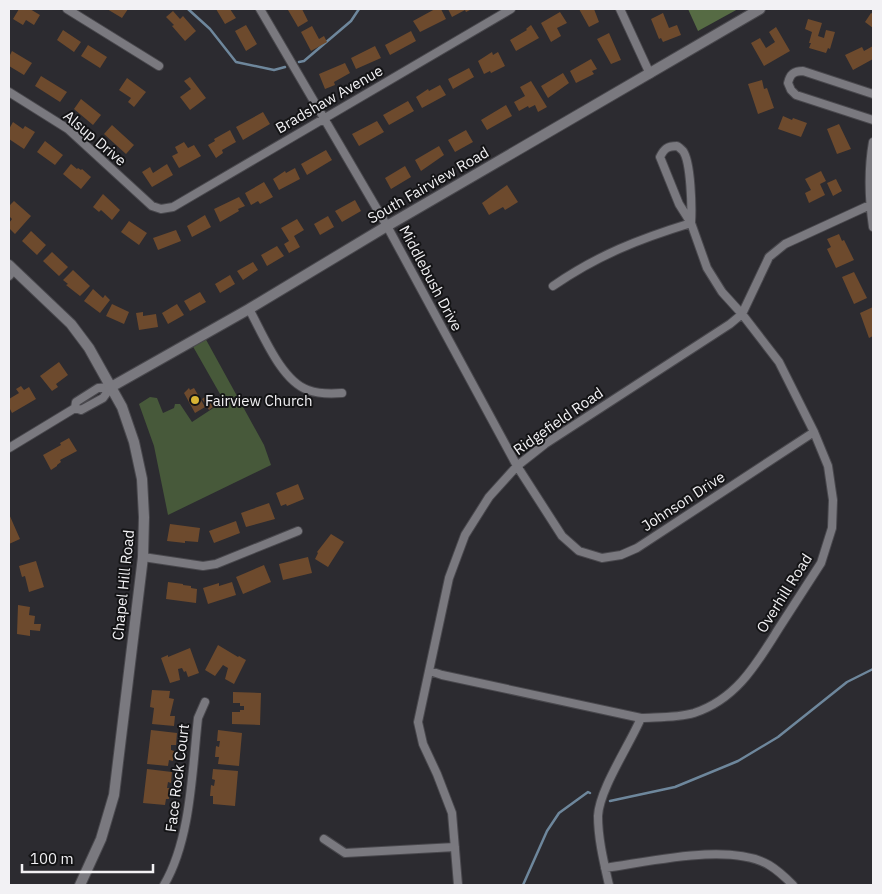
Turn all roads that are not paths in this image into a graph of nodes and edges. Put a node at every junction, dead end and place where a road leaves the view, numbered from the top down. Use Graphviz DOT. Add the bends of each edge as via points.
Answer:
graph roads {
  1 [pos="67,9"];
  2 [pos="260,9"];
  3 [pos="511,9"];
  4 [pos="620,9"];
  5 [pos="760,9"];
  6 [pos="159,66"];
  7 [pos="650,74"];
  8 [pos="9,92"];
  9 [pos="873,94"];
  10 [pos="324,118"];
  11 [pos="873,120"];
  12 [pos="873,142"];
  13 [pos="870,205"];
  14 [pos="161,210"];
  15 [pos="691,223"];
  16 [pos="387,226"];
  17 [pos="873,227"];
  18 [pos="11,271"];
  19 [pos="553,286"];
  20 [pos="249,308"];
  21 [pos="742,314"];
  22 [pos="111,387"];
  23 [pos="342,393"];
  24 [pos="814,432"];
  25 [pos="9,448"];
  26 [pos="517,466"];
  27 [pos="298,531"];
  28 [pos="562,536"];
  29 [pos="143,557"];
  30 [pos="430,670"];
  31 [pos="205,702"];
  32 [pos="640,718"];
  33 [pos="324,839"];
  34 [pos="455,847"];
  35 [pos="605,868"];
  36 [pos="80,885"];
  37 [pos="164,885"];
  38 [pos="458,885"];
  39 [pos="608,885"];
  40 [pos="793,885"];
  1 -- 6 [label="street"];
  2 -- 10 [label="street, Middlebush Drive"];
  3 -- 10 [label="street, Bradshaw Avenue"];
  4 -- 7 [label="street"];
  5 -- 7 [label="street, South Fairview Road"];
  7 -- 16 [label="street, South Fairview Road"];
  8 -- 14 [label="street, Alsup Drive" via="68,130 152,206"];
  9 -- 11 [label="street" via="803,71 796,71 788,83 796,95"];
  10 -- 14 [label="street, Bradshaw Avenue" via="173,207"];
  10 -- 16 [label="street, Middlebush Drive"];
  12 -- 13 [label="street" via="869,162"];
  13 -- 17 [label="street"];
  13 -- 21 [label="street, Ridgefield Road" via="785,244 769,257"];
  15 -- 15 [label="street, Overhill Road" via="692,202 684,152 677,146 670,146 660,157 679,204"];
  15 -- 19 [label="street" via="612,252"];
  15 -- 21 [label="street, Overhill Road" via="707,268 722,292"];
  16 -- 20 [label="street, South Fairview Road"];
  16 -- 26 [label="street, Middlebush Drive"];
  18 -- 22 [label="street, Chapel Hill Road" via="72,324"];
  20 -- 22 [label="street, South Fairview Road"];
  20 -- 23 [label="street" via="288,376 305,390 323,394"];
  21 -- 24 [label="street, Overhill Road" via="778,362"];
  21 -- 26 [label="street, Ridgefield Road" via="545,444"];
  22 -- 25 [label="street" via="103,398 81,410 75,408"];
  22 -- 29 [label="street, Chapel Hill Road" via="134,442 142,479"];
  24 -- 28 [label="street, Johnson Drive" via="637,548 621,555 602,558 579,551"];
  24 -- 32 [label="street, Overhill Road" via="828,466 833,500 832,528 821,563 750,674 732,692 694,713"];
  26 -- 28 [label="street, Middlebush Drive"];
  26 -- 30 [label="street, Ridgefield Road" via="489,497 465,535 449,578"];
  27 -- 29 [label="street" via="216,564 203,566"];
  29 -- 36 [label="street, Chapel Hill Road" via="114,796 101,839"];
  30 -- 32 [label="street, Overhill Road"];
  30 -- 34 [label="street, Ridgefield Road" via="418,722 423,744 452,813"];
  31 -- 37 [label="street, Face Rock Court" via="198,718 184,836"];
  32 -- 35 [label="street" via="600,804 598,816"];
  33 -- 34 [label="street" via="345,854"];
  34 -- 38 [label="street, Ridgefield Road"];
  35 -- 39 [label="street"];
  35 -- 40 [label="street" via="696,855 730,854 768,864"];
}
